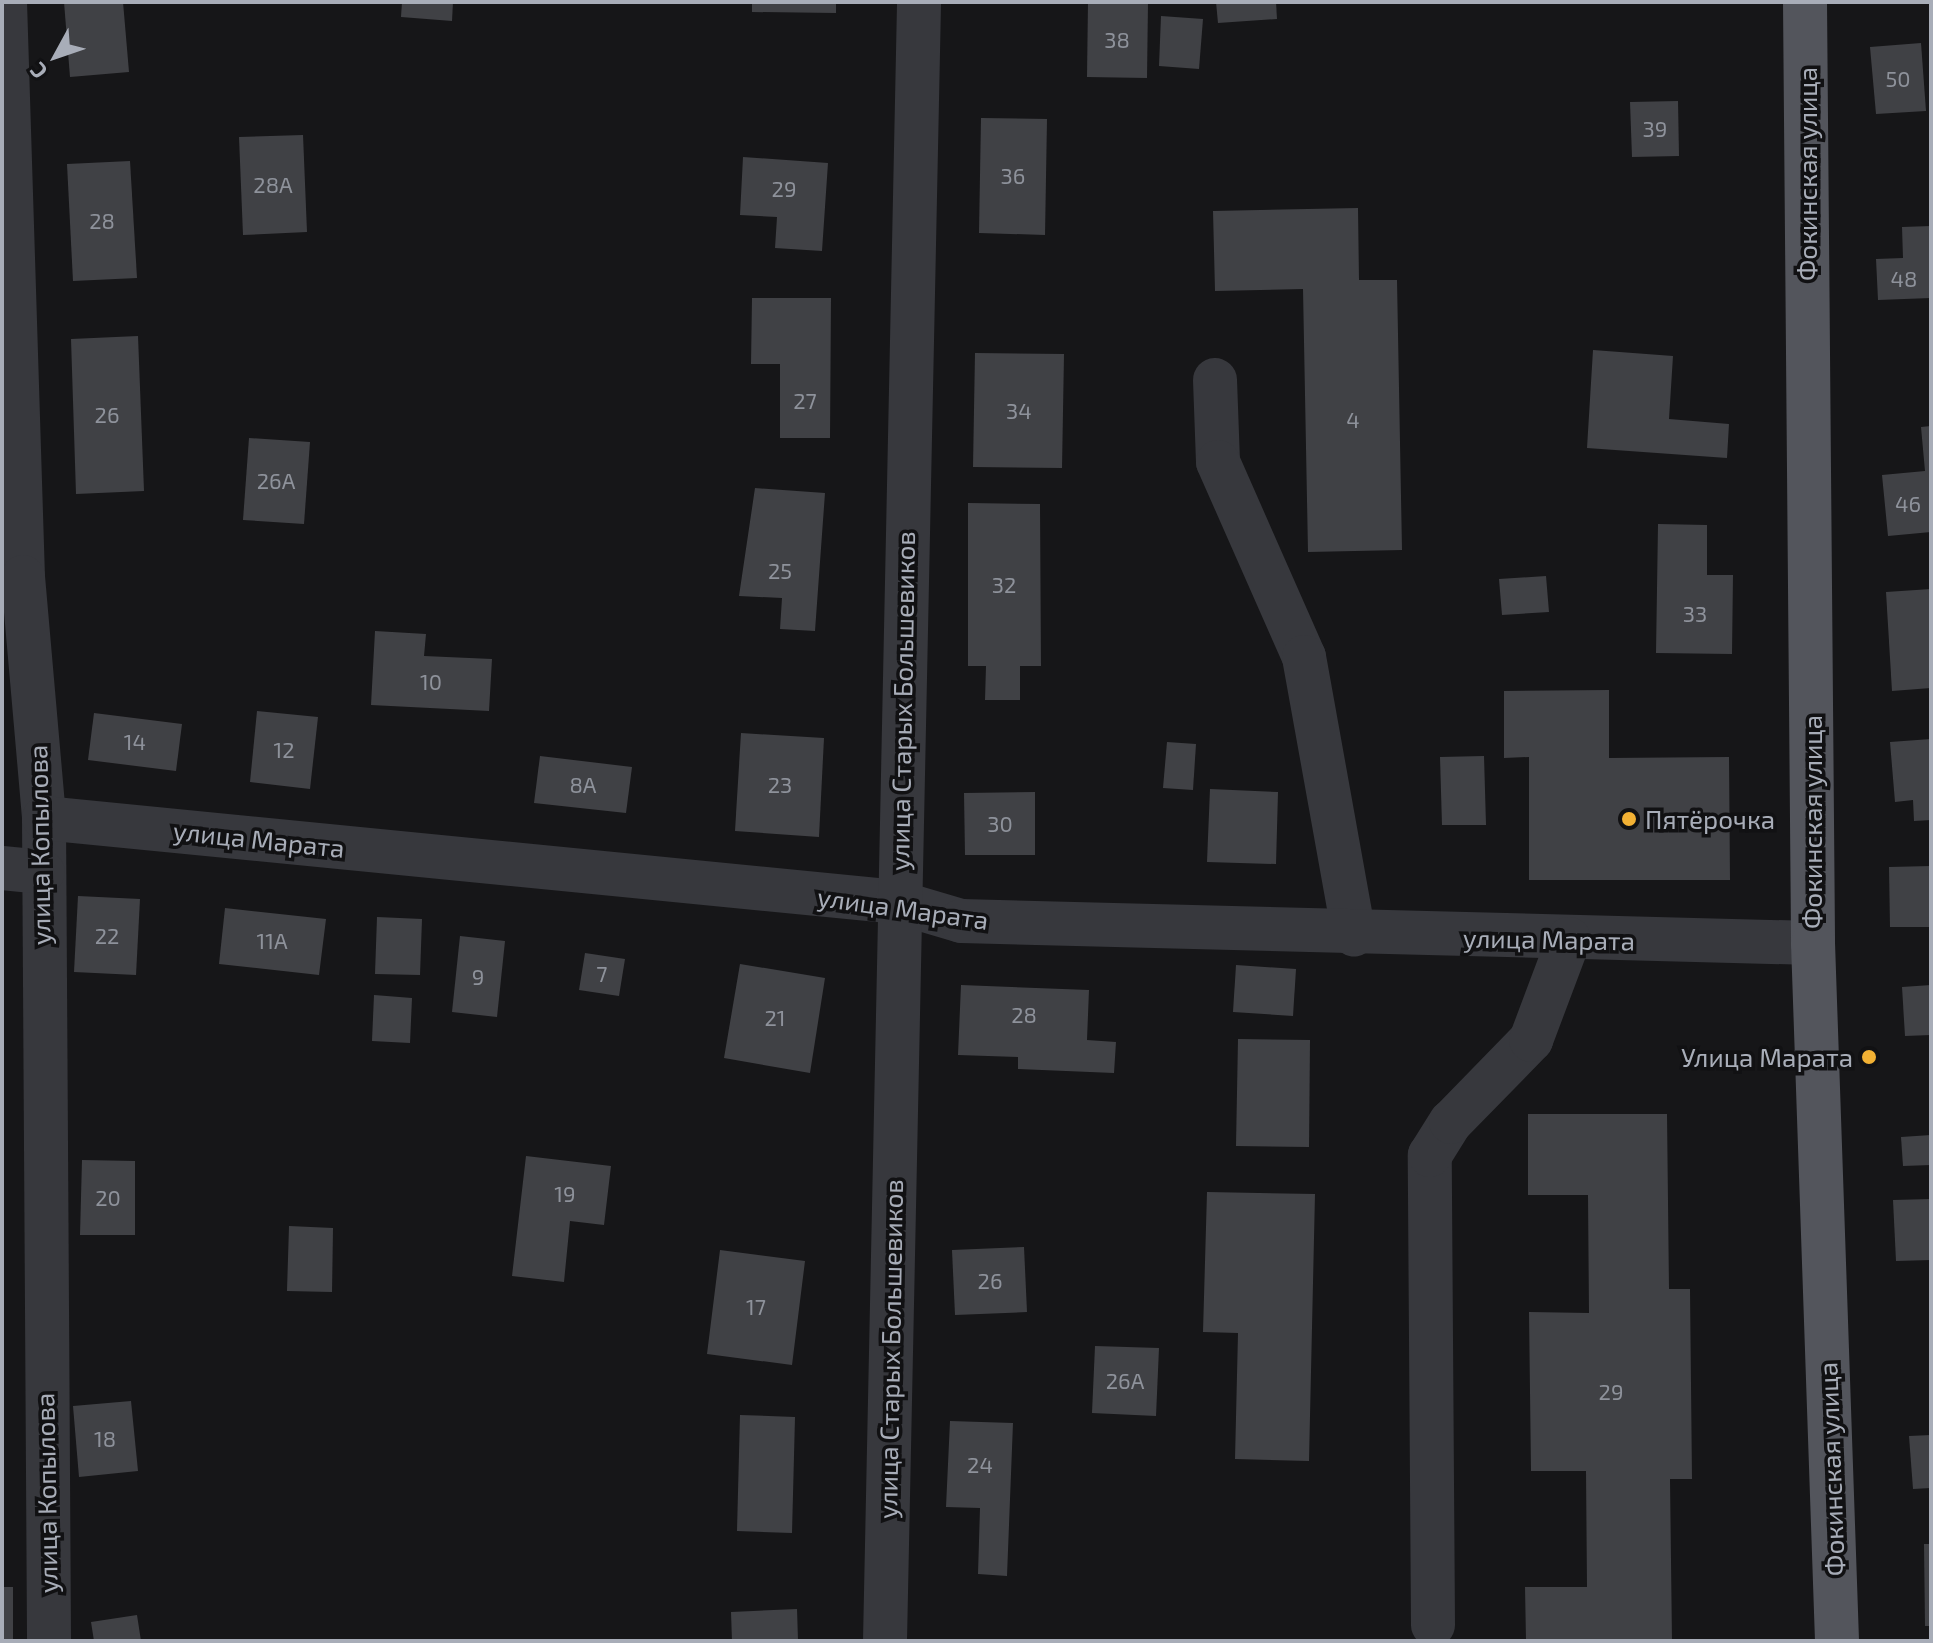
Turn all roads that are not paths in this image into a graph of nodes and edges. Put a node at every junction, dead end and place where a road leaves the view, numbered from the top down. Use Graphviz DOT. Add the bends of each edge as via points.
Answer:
graph roads {
  1 [pos="5,2"];
  2 [pos="919,2"];
  3 [pos="1805,2"];
  4 [pos="1215,380"];
  5 [pos="44,818"];
  6 [pos="22,870"];
  7 [pos="897,902"];
  8 [pos="1354,935"];
  9 [pos="1569,939"];
  10 [pos="1813,943"];
  11 [pos="1433,1625"];
  12 [pos="49,1641"];
  13 [pos="885,1641"];
  14 [pos="1837,1641"];
  1 -- 5 [label="street, улица Копылова" via="23,577"];
  2 -- 7 [label="street, улица Старых Большевиков"];
  3 -- 10 [label="main road, Фокинская улица"];
  4 -- 8 [label="street" via="1218,462 1304,657"];
  5 -- 6 [label="street, улица Копылова"];
  5 -- 7 [label="street, улица Марата"];
  6 -- 12 [label="street, улица Копылова"];
  7 -- 8 [label="street, улица Марата" via="961,921"];
  7 -- 13 [label="street, улица Старых Большевиков"];
  8 -- 9 [label="street, улица Марата"];
  9 -- 10 [label="street, улица Марата"];
  9 -- 11 [label="street" via="1531,1040 1451,1122 1430,1155"];
  10 -- 14 [label="main road, Фокинская улица"];
}
